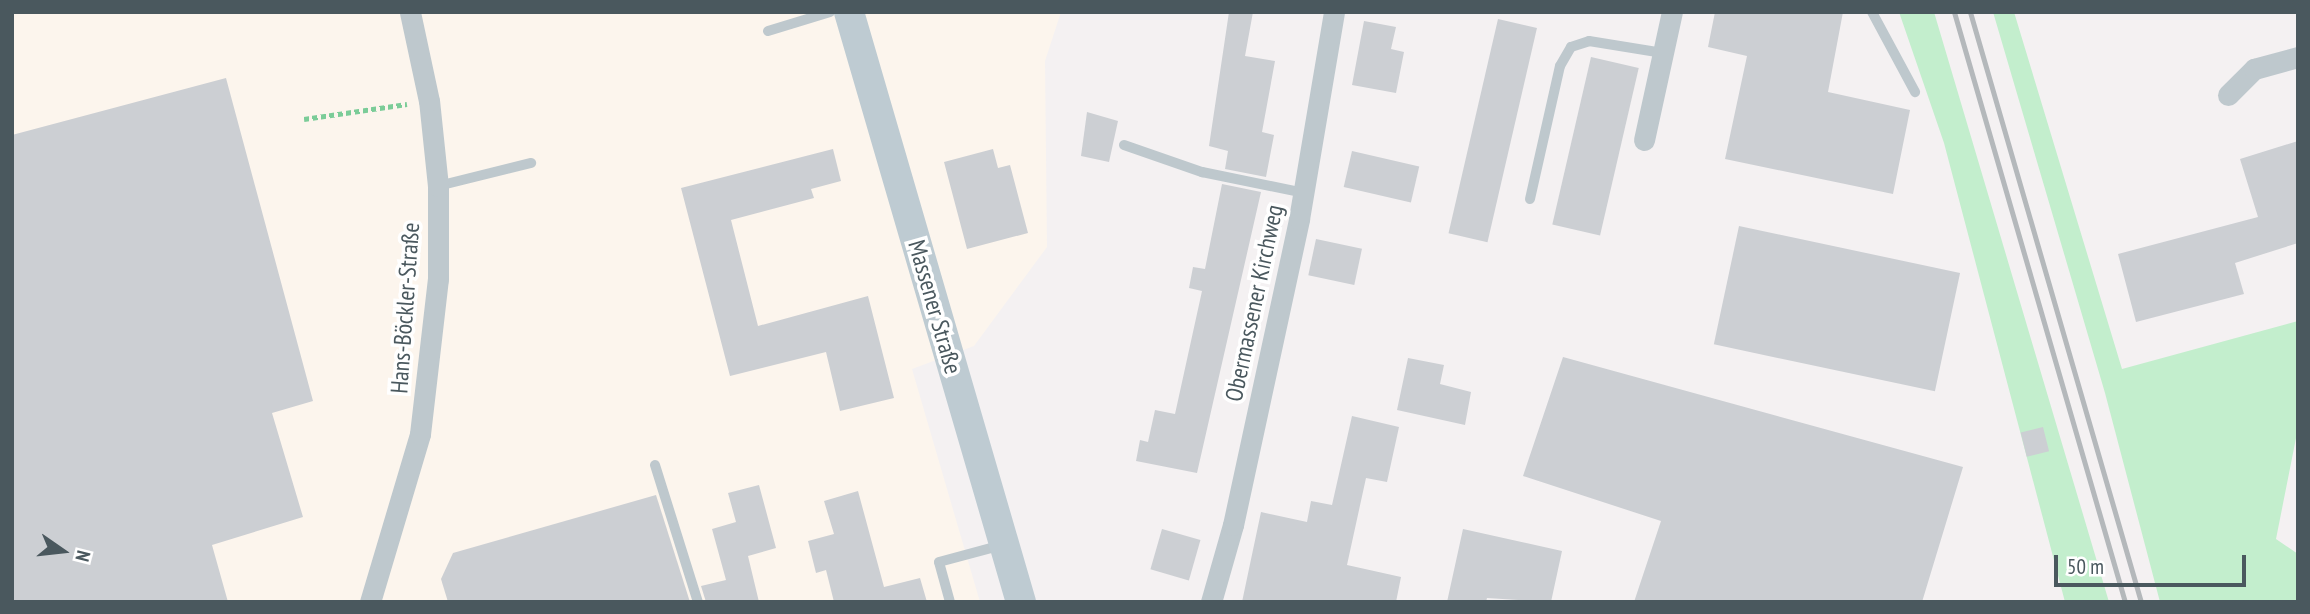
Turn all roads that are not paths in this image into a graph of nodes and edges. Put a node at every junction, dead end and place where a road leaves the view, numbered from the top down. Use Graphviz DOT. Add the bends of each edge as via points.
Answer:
graph roads {
  1 [pos="410,12"];
  2 [pos="831,12"];
  3 [pos="849,12"];
  4 [pos="1334,12"];
  5 [pos="1672,12"];
  6 [pos="1872,12"];
  7 [pos="768,32"];
  8 [pos="1663,53"];
  9 [pos="2298,57"];
  10 [pos="1915,92"];
  11 [pos="2228,95"];
  12 [pos="1644,140"];
  13 [pos="1124,145"];
  14 [pos="531,163"];
  15 [pos="438,186"];
  16 [pos="1304,193"];
  17 [pos="1530,199"];
  18 [pos="655,465"];
  19 [pos="1004,544"];
  20 [pos="370,602"];
  21 [pos="698,602"];
  22 [pos="950,602"];
  23 [pos="1021,602"];
  24 [pos="1211,602"];
  1 -- 15 [label="street, Hans-Böckler-Straße" via="429,101"];
  2 -- 7 [label="lane"];
  3 -- 19 [label="main road, Massener Straße"];
  4 -- 16 [label="street, Obermassener Kirchweg"];
  5 -- 8 [label="street"];
  6 -- 10 [label="lane"];
  8 -- 12 [label="street"];
  8 -- 17 [label="lane" via="1589,41 1571,47 1560,66"];
  9 -- 11 [label="street" via="2254,69"];
  13 -- 16 [label="lane" via="1202,172"];
  14 -- 15 [label="lane"];
  15 -- 20 [label="street, Hans-Böckler-Straße" via="438,279 420,434"];
  16 -- 24 [label="street, Obermassener Kirchweg" via="1233,524"];
  18 -- 21 [label="lane"];
  19 -- 22 [label="lane" via="939,562"];
  19 -- 23 [label="main road, Massener Straße"];
}
